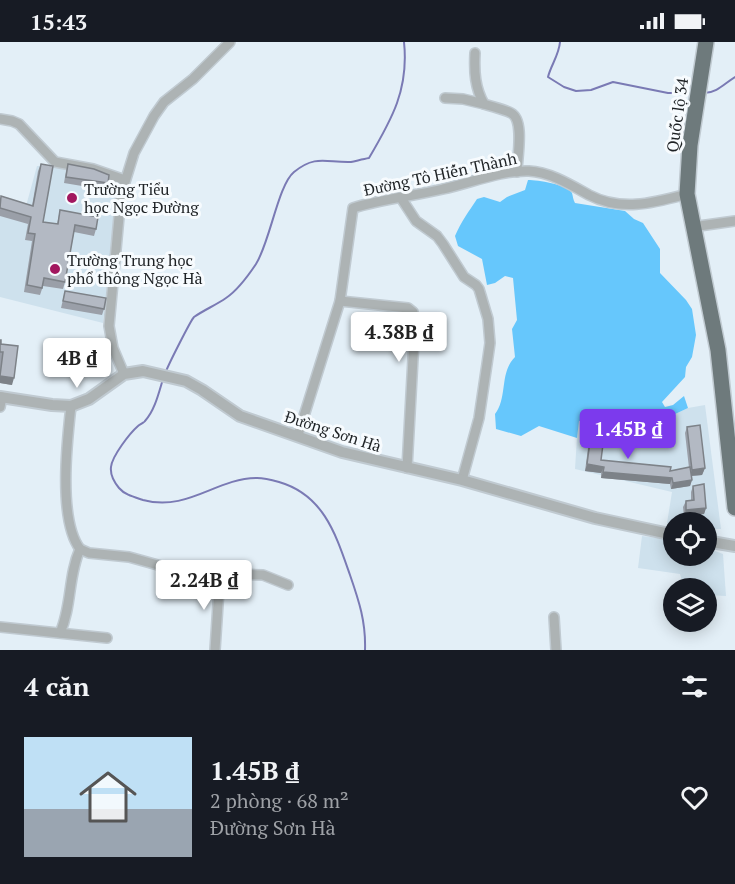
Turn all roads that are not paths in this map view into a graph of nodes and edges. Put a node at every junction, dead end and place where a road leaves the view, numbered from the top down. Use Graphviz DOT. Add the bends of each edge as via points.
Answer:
graph roads {
  1 [pos="706,42"];
  2 [pos="224,44"];
  3 [pos="475,53"];
  4 [pos="445,98"];
  5 [pos="484,105"];
  6 [pos="0,119"];
  7 [pos="517,172"];
  8 [pos="125,180"];
  9 [pos="687,194"];
  10 [pos="400,198"];
  11 [pos="735,221"];
  12 [pos="692,227"];
  13 [pos="340,301"];
  14 [pos="124,374"];
  15 [pos="1,400"];
  16 [pos="71,406"];
  17 [pos="297,435"];
  18 [pos="407,468"];
  19 [pos="462,480"];
  20 [pos="735,508"];
  21 [pos="663,533"];
  22 [pos="717,543"];
  23 [pos="735,546"];
  24 [pos="80,549"];
  25 [pos="220,574"];
  26 [pos="288,585"];
  27 [pos="554,617"];
  28 [pos="0,627"];
  29 [pos="60,633"];
  30 [pos="107,638"];
  31 [pos="214,650"];
  32 [pos="556,650"];
  1 -- 9 [label="highway, Quốc lộ 34" via="688,161"];
  2 -- 8 [label="street" via="161,106 142,135"];
  3 -- 5 [label="street" via="477,91"];
  4 -- 5 [label="street"];
  5 -- 7 [label="street" via="511,113 517,119"];
  6 -- 8 [label="street" via="19,124 58,164 93,169"];
  7 -- 9 [label="street, Đường Tô Hiến Thành" via="544,174 601,200 630,206"];
  7 -- 10 [label="street, Đường Tô Hiến Thành"];
  8 -- 14 [label="street" via="109,326"];
  9 -- 12 [label="highway, Quốc lộ 34"];
  10 -- 13 [label="street, Đường Tô Hiến Thành" via="353,208"];
  10 -- 19 [label="street" via="416,221 437,236 464,277 476,285 488,319 490,342 479,418"];
  11 -- 12 [label="street"];
  12 -- 20 [label="highway, Quốc lộ 34" via="718,350"];
  13 -- 17 [label="street, Đường Tô Hiến Thành"];
  13 -- 18 [label="street" via="408,308 413,312"];
  14 -- 16 [label="street, Đường Sơn Hà" via="89,399"];
  14 -- 17 [label="street, Đường Sơn Hà" via="143,371 178,379 240,416"];
  15 -- 16 [label="street"];
  16 -- 24 [label="street" via="68,512"];
  17 -- 18 [label="street, Đường Sơn Hà" via="342,452"];
  18 -- 19 [label="street, Đường Sơn Hà"];
  19 -- 21 [label="street, Đường Sơn Hà" via="595,518"];
  22 -- 23 [label="street"];
  24 -- 25 [label="street" via="183,572"];
  24 -- 29 [label="street"];
  25 -- 26 [label="street" via="263,575"];
  25 -- 31 [label="street"];
  27 -- 32 [label="street"];
  28 -- 29 [label="street"];
  29 -- 30 [label="street"];
}
